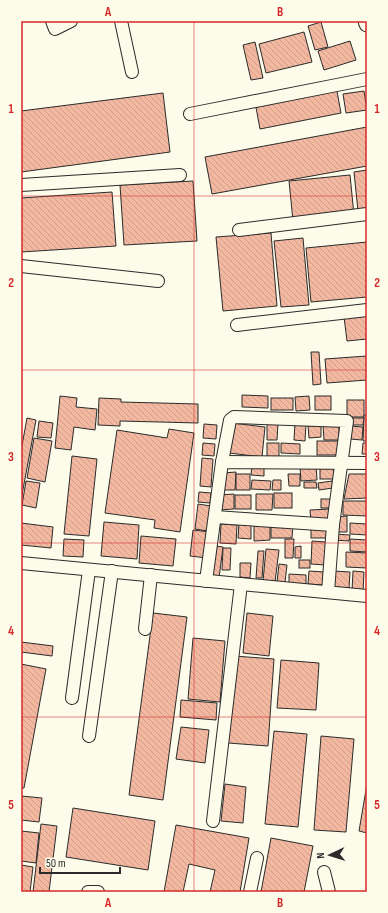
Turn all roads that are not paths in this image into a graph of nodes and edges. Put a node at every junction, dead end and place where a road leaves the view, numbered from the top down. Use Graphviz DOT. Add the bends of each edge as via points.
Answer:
graph roads {
  1 [pos="52,21"];
  2 [pos="71,21"];
  3 [pos="121,21"];
  4 [pos="366,21"];
  5 [pos="367,24"];
  6 [pos="132,72"];
  7 [pos="367,79"];
  8 [pos="190,114"];
  9 [pos="180,175"];
  10 [pos="21,185"];
  11 [pos="367,214"];
  12 [pos="239,230"];
  13 [pos="21,266"];
  14 [pos="158,281"];
  15 [pos="367,310"];
  16 [pos="237,325"];
  17 [pos="222,462"];
  18 [pos="341,462"];
  19 [pos="367,463"];
  20 [pos="215,517"];
  21 [pos="333,525"];
  22 [pos="21,563"];
  23 [pos="89,570"];
  24 [pos="112,571"];
  25 [pos="151,575"];
  26 [pos="206,581"];
  27 [pos="241,584"];
  28 [pos="328,592"];
  29 [pos="367,596"];
  30 [pos="145,629"];
  31 [pos="72,698"];
  32 [pos="89,736"];
  33 [pos="212,821"];
  34 [pos="257,858"];
  35 [pos="324,872"];
  36 [pos="262,875"];
  37 [pos="88,892"];
  38 [pos="98,892"];
  39 [pos="250,892"];
  40 [pos="259,892"];
  41 [pos="329,892"];
  1 -- 2 [label="street" via="55,29"];
  3 -- 6 [label="street"];
  4 -- 5 [label="main road"];
  7 -- 8 [label="street"];
  9 -- 10 [label="street"];
  11 -- 12 [label="street"];
  13 -- 14 [label="street"];
  15 -- 16 [label="street"];
  17 -- 18 [label="street"];
  17 -- 18 [label="street" via="230,420 234,417 347,421"];
  17 -- 20 [label="street"];
  18 -- 19 [label="street"];
  18 -- 21 [label="street"];
  20 -- 21 [label="street"];
  20 -- 26 [label="street"];
  21 -- 28 [label="street"];
  22 -- 23 [label="street"];
  23 -- 24 [label="street"];
  23 -- 31 [label="street"];
  24 -- 25 [label="street"];
  24 -- 32 [label="street"];
  25 -- 26 [label="street"];
  25 -- 30 [label="street"];
  26 -- 27 [label="street"];
  27 -- 28 [label="street"];
  27 -- 33 [label="street"];
  28 -- 29 [label="street"];
  34 -- 39 [label="street"];
  35 -- 41 [label="street"];
  36 -- 40 [label="street"];
  37 -- 38 [label="street"];
}
